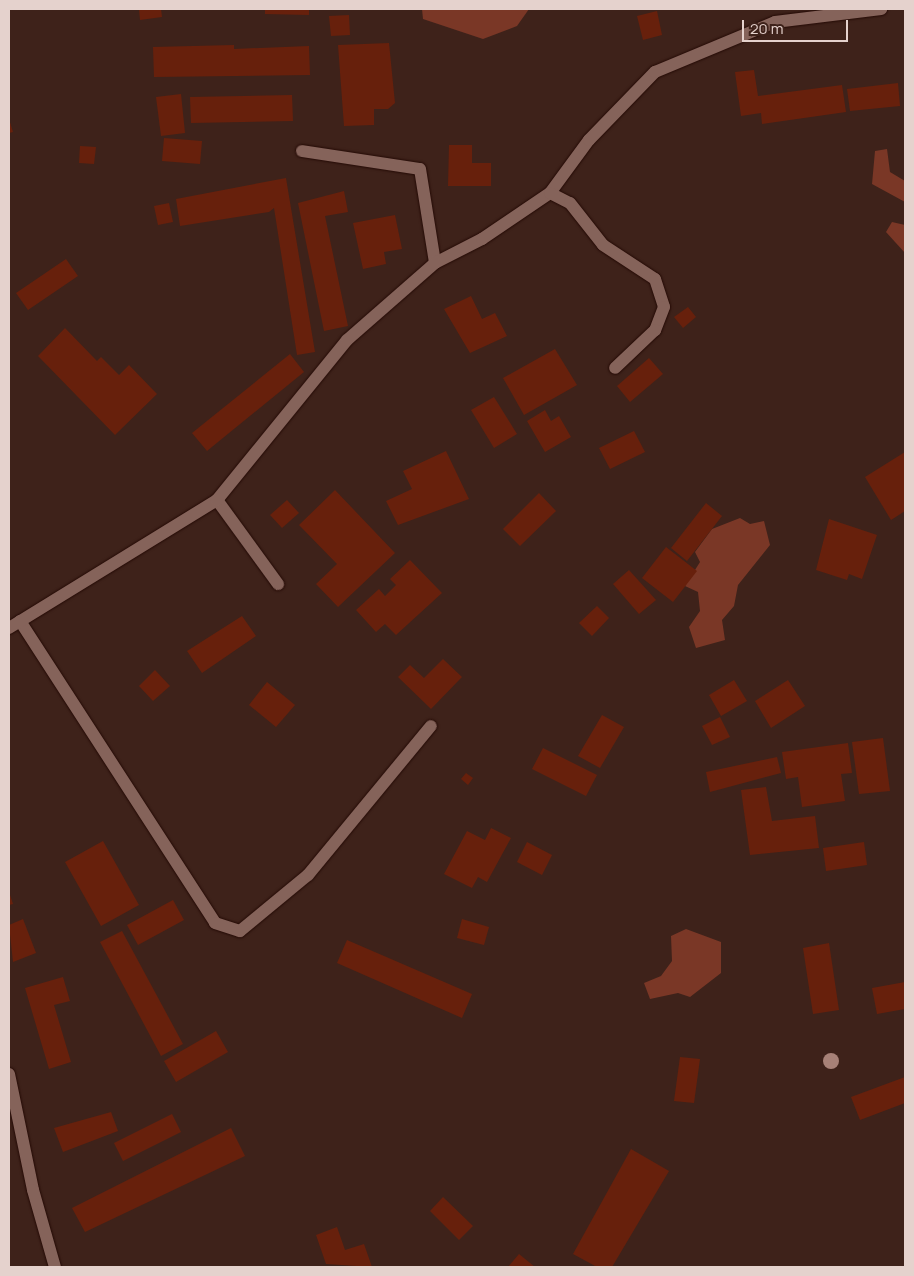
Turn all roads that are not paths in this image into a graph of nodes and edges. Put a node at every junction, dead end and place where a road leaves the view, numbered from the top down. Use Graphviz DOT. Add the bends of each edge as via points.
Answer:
graph roads {
  1 [pos="881,9"];
  2 [pos="302,151"];
  3 [pos="550,193"];
  4 [pos="435,263"];
  5 [pos="615,368"];
  6 [pos="217,500"];
  7 [pos="278,584"];
  8 [pos="14,624"];
  9 [pos="431,726"];
  10 [pos="9,1074"];
  11 [pos="56,1267"];
  1 -- 3 [label="street" via="775,22 656,72 589,140"];
  2 -- 4 [label="street" via="420,169"];
  3 -- 4 [label="street" via="482,239"];
  3 -- 5 [label="street" via="570,203 603,245 655,279 664,307 655,330"];
  4 -- 6 [label="street" via="347,340"];
  6 -- 7 [label="street"];
  6 -- 8 [label="street"];
  8 -- 9 [label="street" via="215,923 240,931 308,874"];
  10 -- 11 [label="street" via="33,1190"];
}
